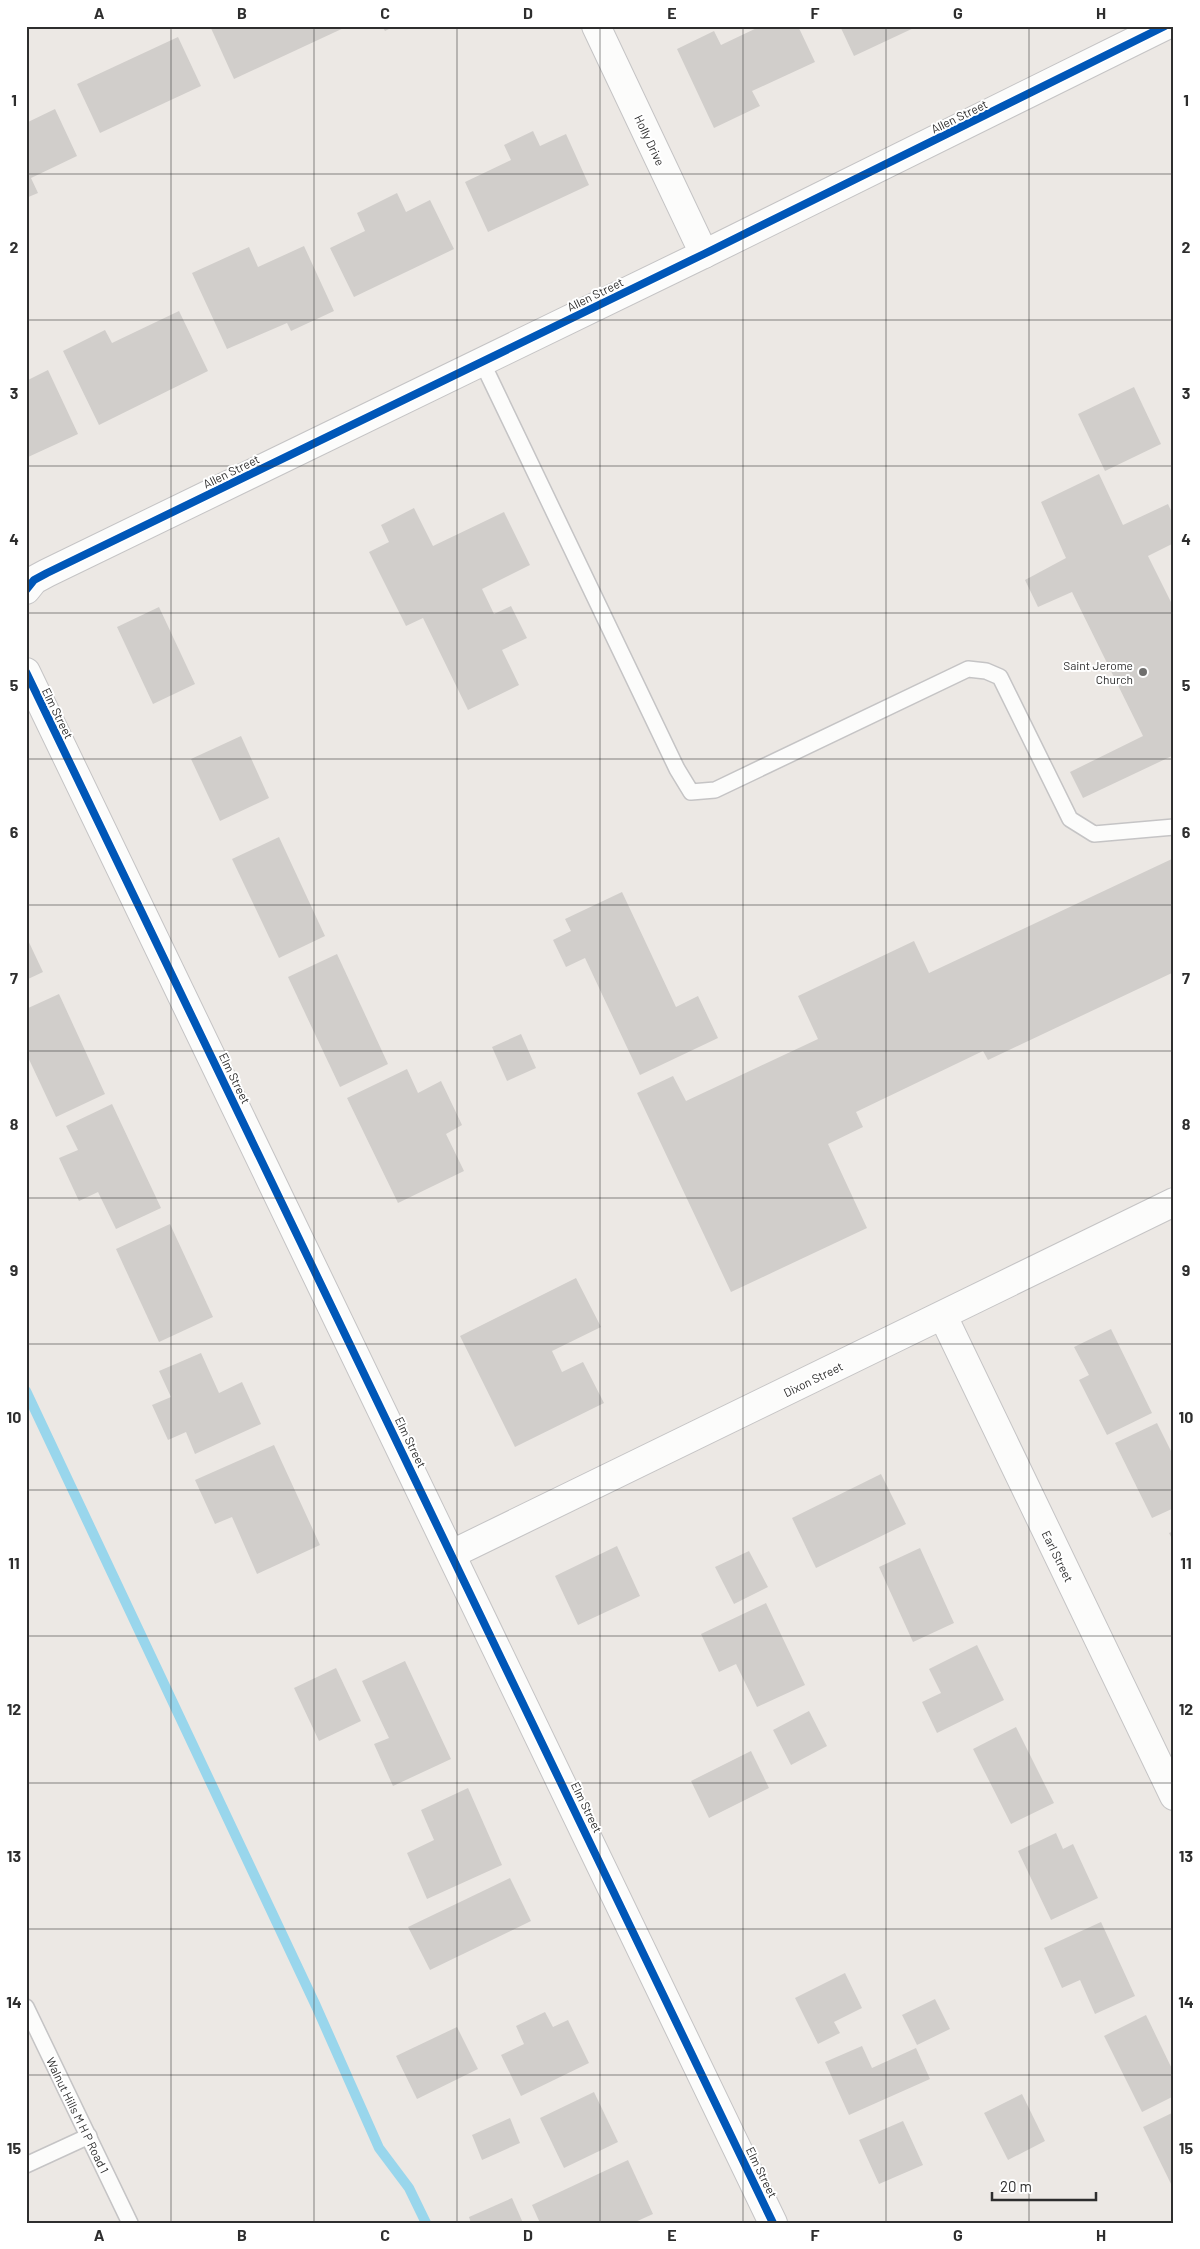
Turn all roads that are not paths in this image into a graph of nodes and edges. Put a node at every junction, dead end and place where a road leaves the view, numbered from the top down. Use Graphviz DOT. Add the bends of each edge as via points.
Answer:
graph roads {
  1 [pos="596,26"];
  2 [pos="1165,26"];
  3 [pos="704,254"];
  4 [pos="482,362"];
  5 [pos="30,585"];
  6 [pos="26,672"];
  7 [pos="1174,827"];
  8 [pos="1174,1202"];
  9 [pos="943,1316"];
  10 [pos="452,1554"];
  11 [pos="1174,1796"];
  12 [pos="26,2007"];
  13 [pos="88,2136"];
  14 [pos="26,2165"];
  15 [pos="130,2223"];
  16 [pos="773,2223"];
  1 -- 3 [label="street, Holly Drive"];
  2 -- 3 [label="street, Allen Street"];
  3 -- 4 [label="street, Allen Street"];
  4 -- 5 [label="street, Allen Street"];
  4 -- 7 [label="lane" via="690,792 715,790 968,669 1000,677 1070,819 1094,834"];
  6 -- 10 [label="street, Elm Street"];
  8 -- 9 [label="street, Dixon Street"];
  9 -- 10 [label="street, Dixon Street"];
  9 -- 11 [label="street, Earl Street"];
  10 -- 16 [label="street, Elm Street"];
  12 -- 13 [label="lane, Walnut Hills M H P Road 1"];
  13 -- 14 [label="lane"];
  13 -- 15 [label="lane, Walnut Hills M H P Road 1"];
}
